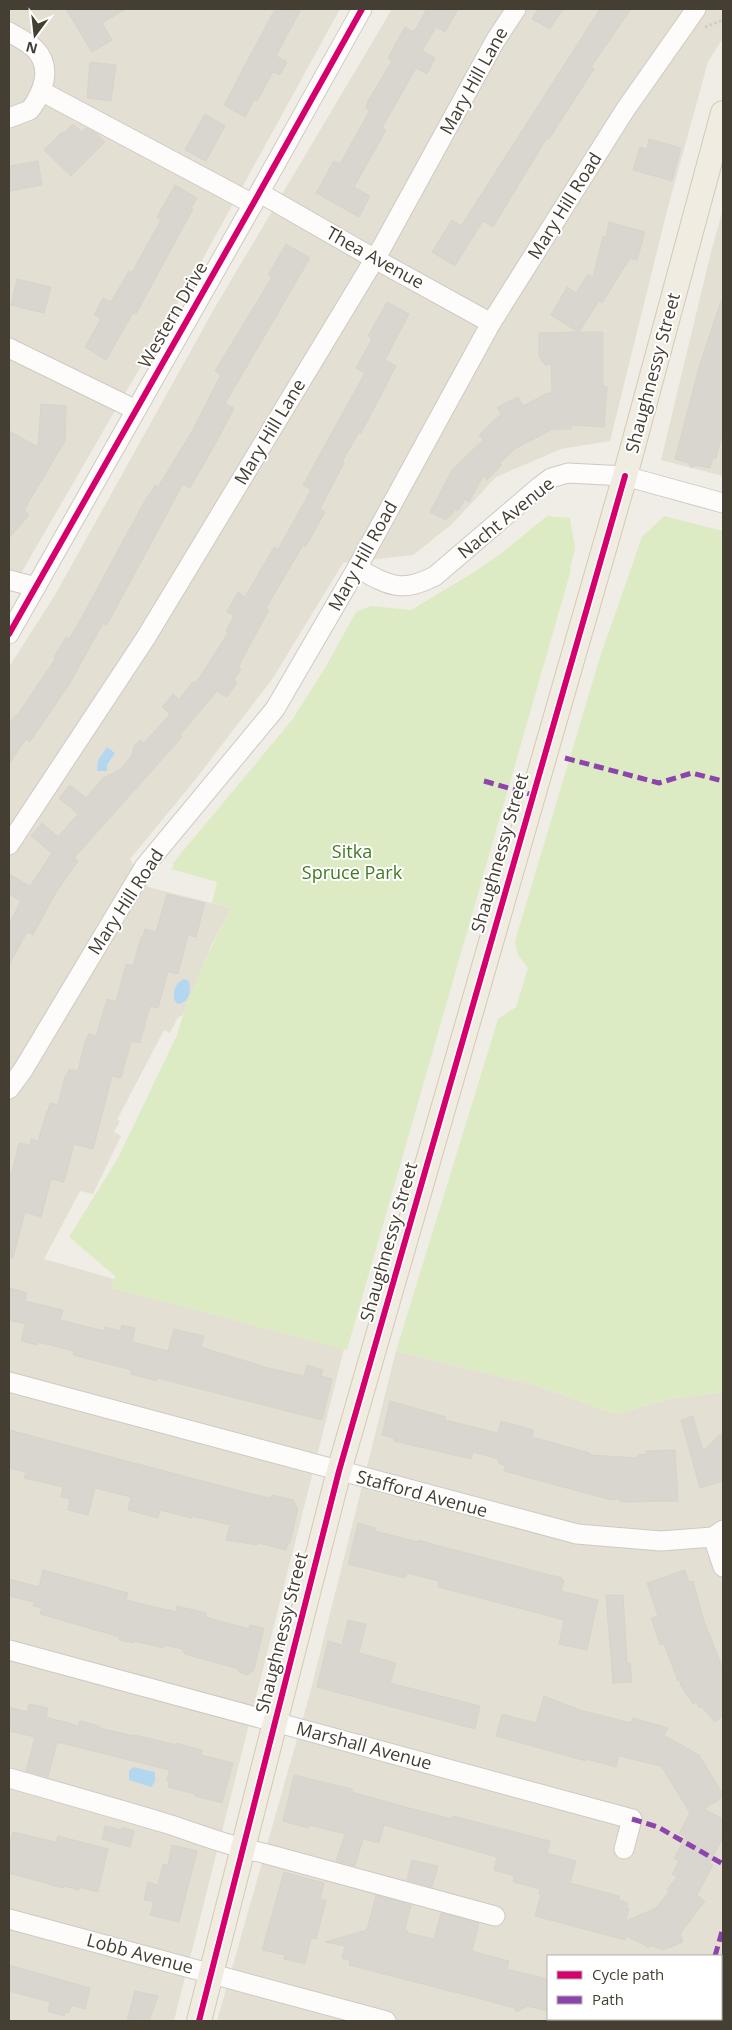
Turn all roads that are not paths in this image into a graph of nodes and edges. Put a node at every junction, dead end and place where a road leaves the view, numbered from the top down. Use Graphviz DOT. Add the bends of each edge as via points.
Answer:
graph roads {
  1 [pos="362,9"];
  2 [pos="516,9"];
  3 [pos="696,9"];
  4 [pos="9,32"];
  5 [pos="42,91"];
  6 [pos="723,113"];
  7 [pos="9,118"];
  8 [pos="257,198"];
  9 [pos="375,259"];
  10 [pos="491,323"];
  11 [pos="9,348"];
  12 [pos="136,410"];
  13 [pos="625,476"];
  14 [pos="723,503"];
  15 [pos="357,568"];
  16 [pos="9,580"];
  17 [pos="36,588"];
  18 [pos="9,634"];
  19 [pos="9,844"];
  20 [pos="9,1089"];
  21 [pos="9,1382"];
  22 [pos="339,1471"];
  23 [pos="718,1534"];
  24 [pos="723,1567"];
  25 [pos="9,1650"];
  26 [pos="275,1722"];
  27 [pos="9,1778"];
  28 [pos="243,1849"];
  29 [pos="624,1849"];
  30 [pos="495,1916"];
  31 [pos="9,1919"];
  32 [pos="212,1974"];
  33 [pos="199,2021"];
  34 [pos="386,2021"];
  1 -- 8 [label="street, Western Drive"];
  2 -- 9 [label="street, Mary Hill Lane" via="494,41"];
  3 -- 10 [label="street, Mary Hill Road" via="625,110"];
  4 -- 5 [label="street" via="41,56 45,74"];
  5 -- 7 [label="street" via="30,110"];
  5 -- 8 [label="street, Thea Avenue"];
  6 -- 13 [label="main road, Shaughnessy Street"];
  8 -- 9 [label="street, Thea Avenue"];
  8 -- 12 [label="street, Western Drive"];
  9 -- 10 [label="street, Thea Avenue"];
  9 -- 19 [label="street, Mary Hill Lane" via="145,639"];
  10 -- 15 [label="street, Mary Hill Road"];
  11 -- 12 [label="street"];
  12 -- 17 [label="street, Western Drive"];
  13 -- 14 [label="street, Nacht Avenue"];
  13 -- 15 [label="street, Nacht Avenue" via="568,473 551,478 435,576 421,584 396,586"];
  13 -- 22 [label="main road, Shaughnessy Street"];
  15 -- 20 [label="street, Mary Hill Road" via="275,709 145,866"];
  16 -- 17 [label="street"];
  17 -- 18 [label="street, Western Drive"];
  21 -- 22 [label="street, Stafford Avenue"];
  22 -- 23 [label="street, Stafford Avenue" via="578,1534 661,1541"];
  22 -- 26 [label="main road, Shaughnessy Street"];
  23 -- 24 [label="street"];
  25 -- 26 [label="street, Marshall Avenue"];
  26 -- 28 [label="main road, Shaughnessy Street"];
  26 -- 29 [label="street, Marshall Avenue" via="632,1819"];
  27 -- 28 [label="street" via="107,1805"];
  28 -- 30 [label="street"];
  28 -- 32 [label="main road, Shaughnessy Street"];
  31 -- 32 [label="street, Lobb Avenue"];
  32 -- 33 [label="main road, Shaughnessy Street"];
  32 -- 34 [label="street, Lobb Avenue"];
}
